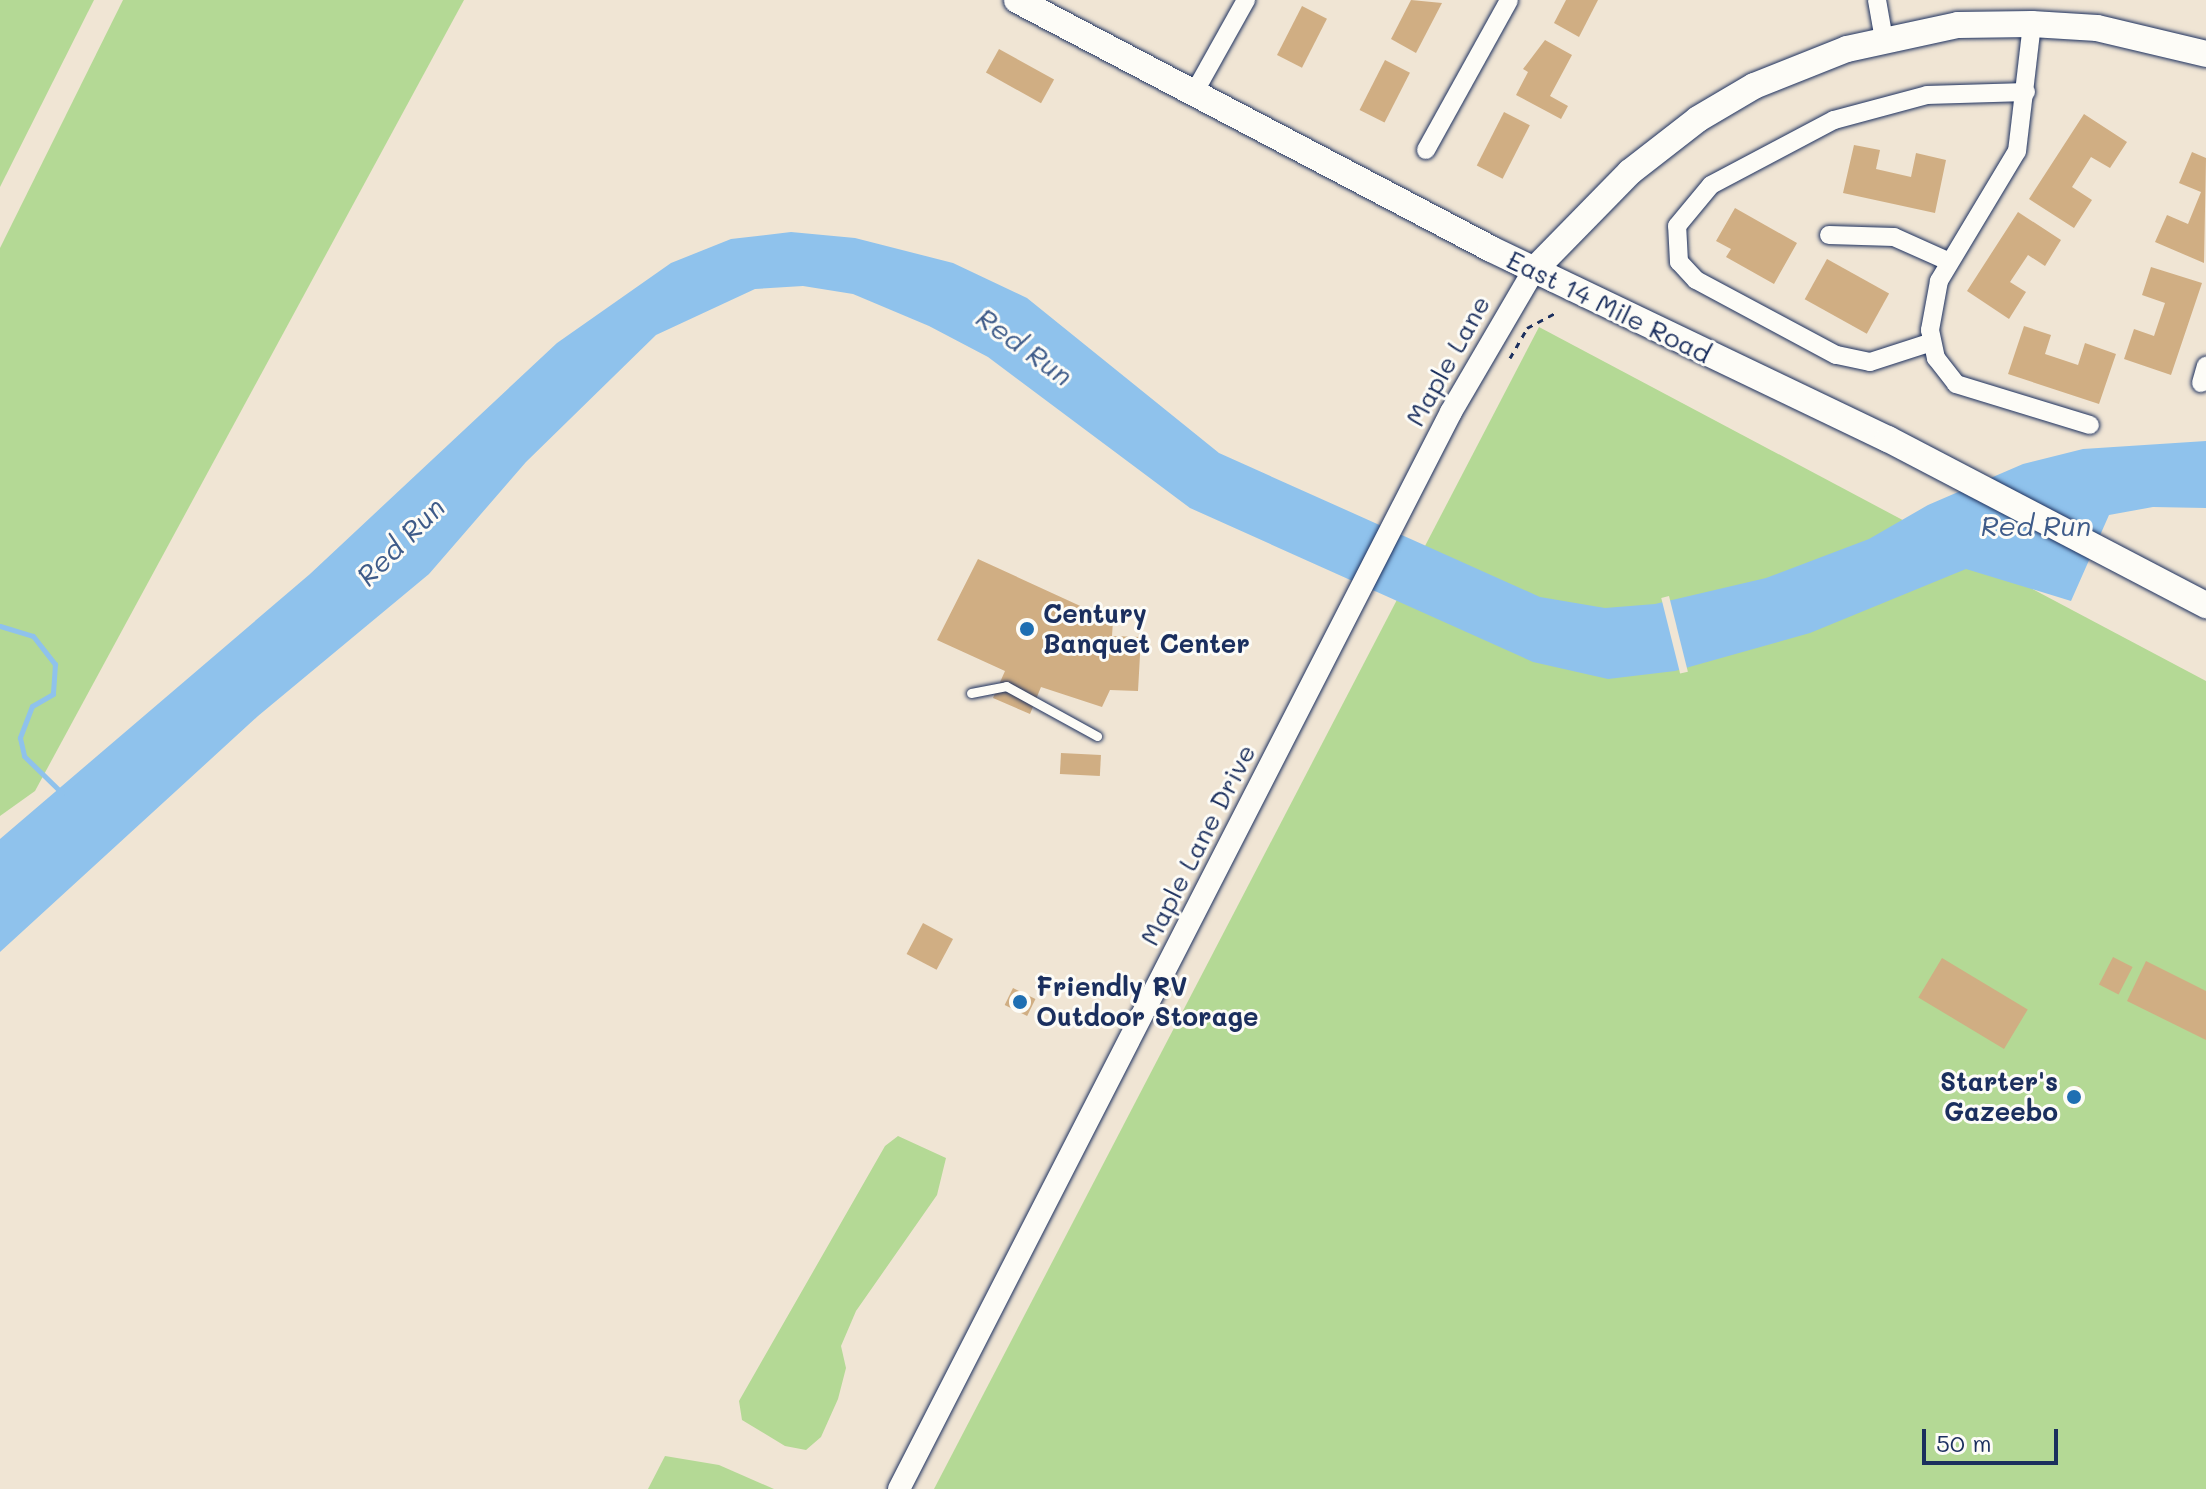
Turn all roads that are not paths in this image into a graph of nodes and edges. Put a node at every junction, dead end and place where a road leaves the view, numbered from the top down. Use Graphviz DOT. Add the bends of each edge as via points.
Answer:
graph roads {
  1 [pos="1017,0"];
  2 [pos="1246,0"];
  3 [pos="1509,0"];
  4 [pos="1877,0"];
  5 [pos="2032,24"];
  6 [pos="1884,38"];
  7 [pos="2206,54"];
  8 [pos="2026,92"];
  9 [pos="1194,93"];
  10 [pos="1426,150"];
  11 [pos="1829,235"];
  12 [pos="1950,262"];
  13 [pos="1534,270"];
  14 [pos="1932,342"];
  15 [pos="2090,425"];
  16 [pos="1415,481"];
  17 [pos="2206,605"];
  18 [pos="971,693"];
  19 [pos="1097,736"];
  20 [pos="899,1489"];
  1 -- 9 [label="main road, East 14 Mile Road"];
  2 -- 9 [label="street"];
  3 -- 10 [label="street"];
  4 -- 6 [label="street"];
  5 -- 6 [label="main road" via="1958,25"];
  5 -- 7 [label="main road" via="2138,35"];
  5 -- 8 [label="street"];
  6 -- 13 [label="main road" via="1782,73 1698,119 1630,172"];
  8 -- 12 [label="street" via="2008,174"];
  8 -- 14 [label="street" via="1927,95 1834,120 1711,185 1677,226 1679,262 1696,280 1836,355 1870,362"];
  9 -- 13 [label="main road, East 14 Mile Road"];
  11 -- 12 [label="street" via="1894,237"];
  12 -- 14 [label="street" via="1932,303"];
  13 -- 16 [label="street, Maple Lane"];
  13 -- 17 [label="main road, East 14 Mile Road" via="1952,472"];
  14 -- 15 [label="street" via="1944,373 1956,384"];
  16 -- 20 [label="street, Maple Lane Drive"];
  18 -- 19 [label="lane" via="1006,686"];
}
